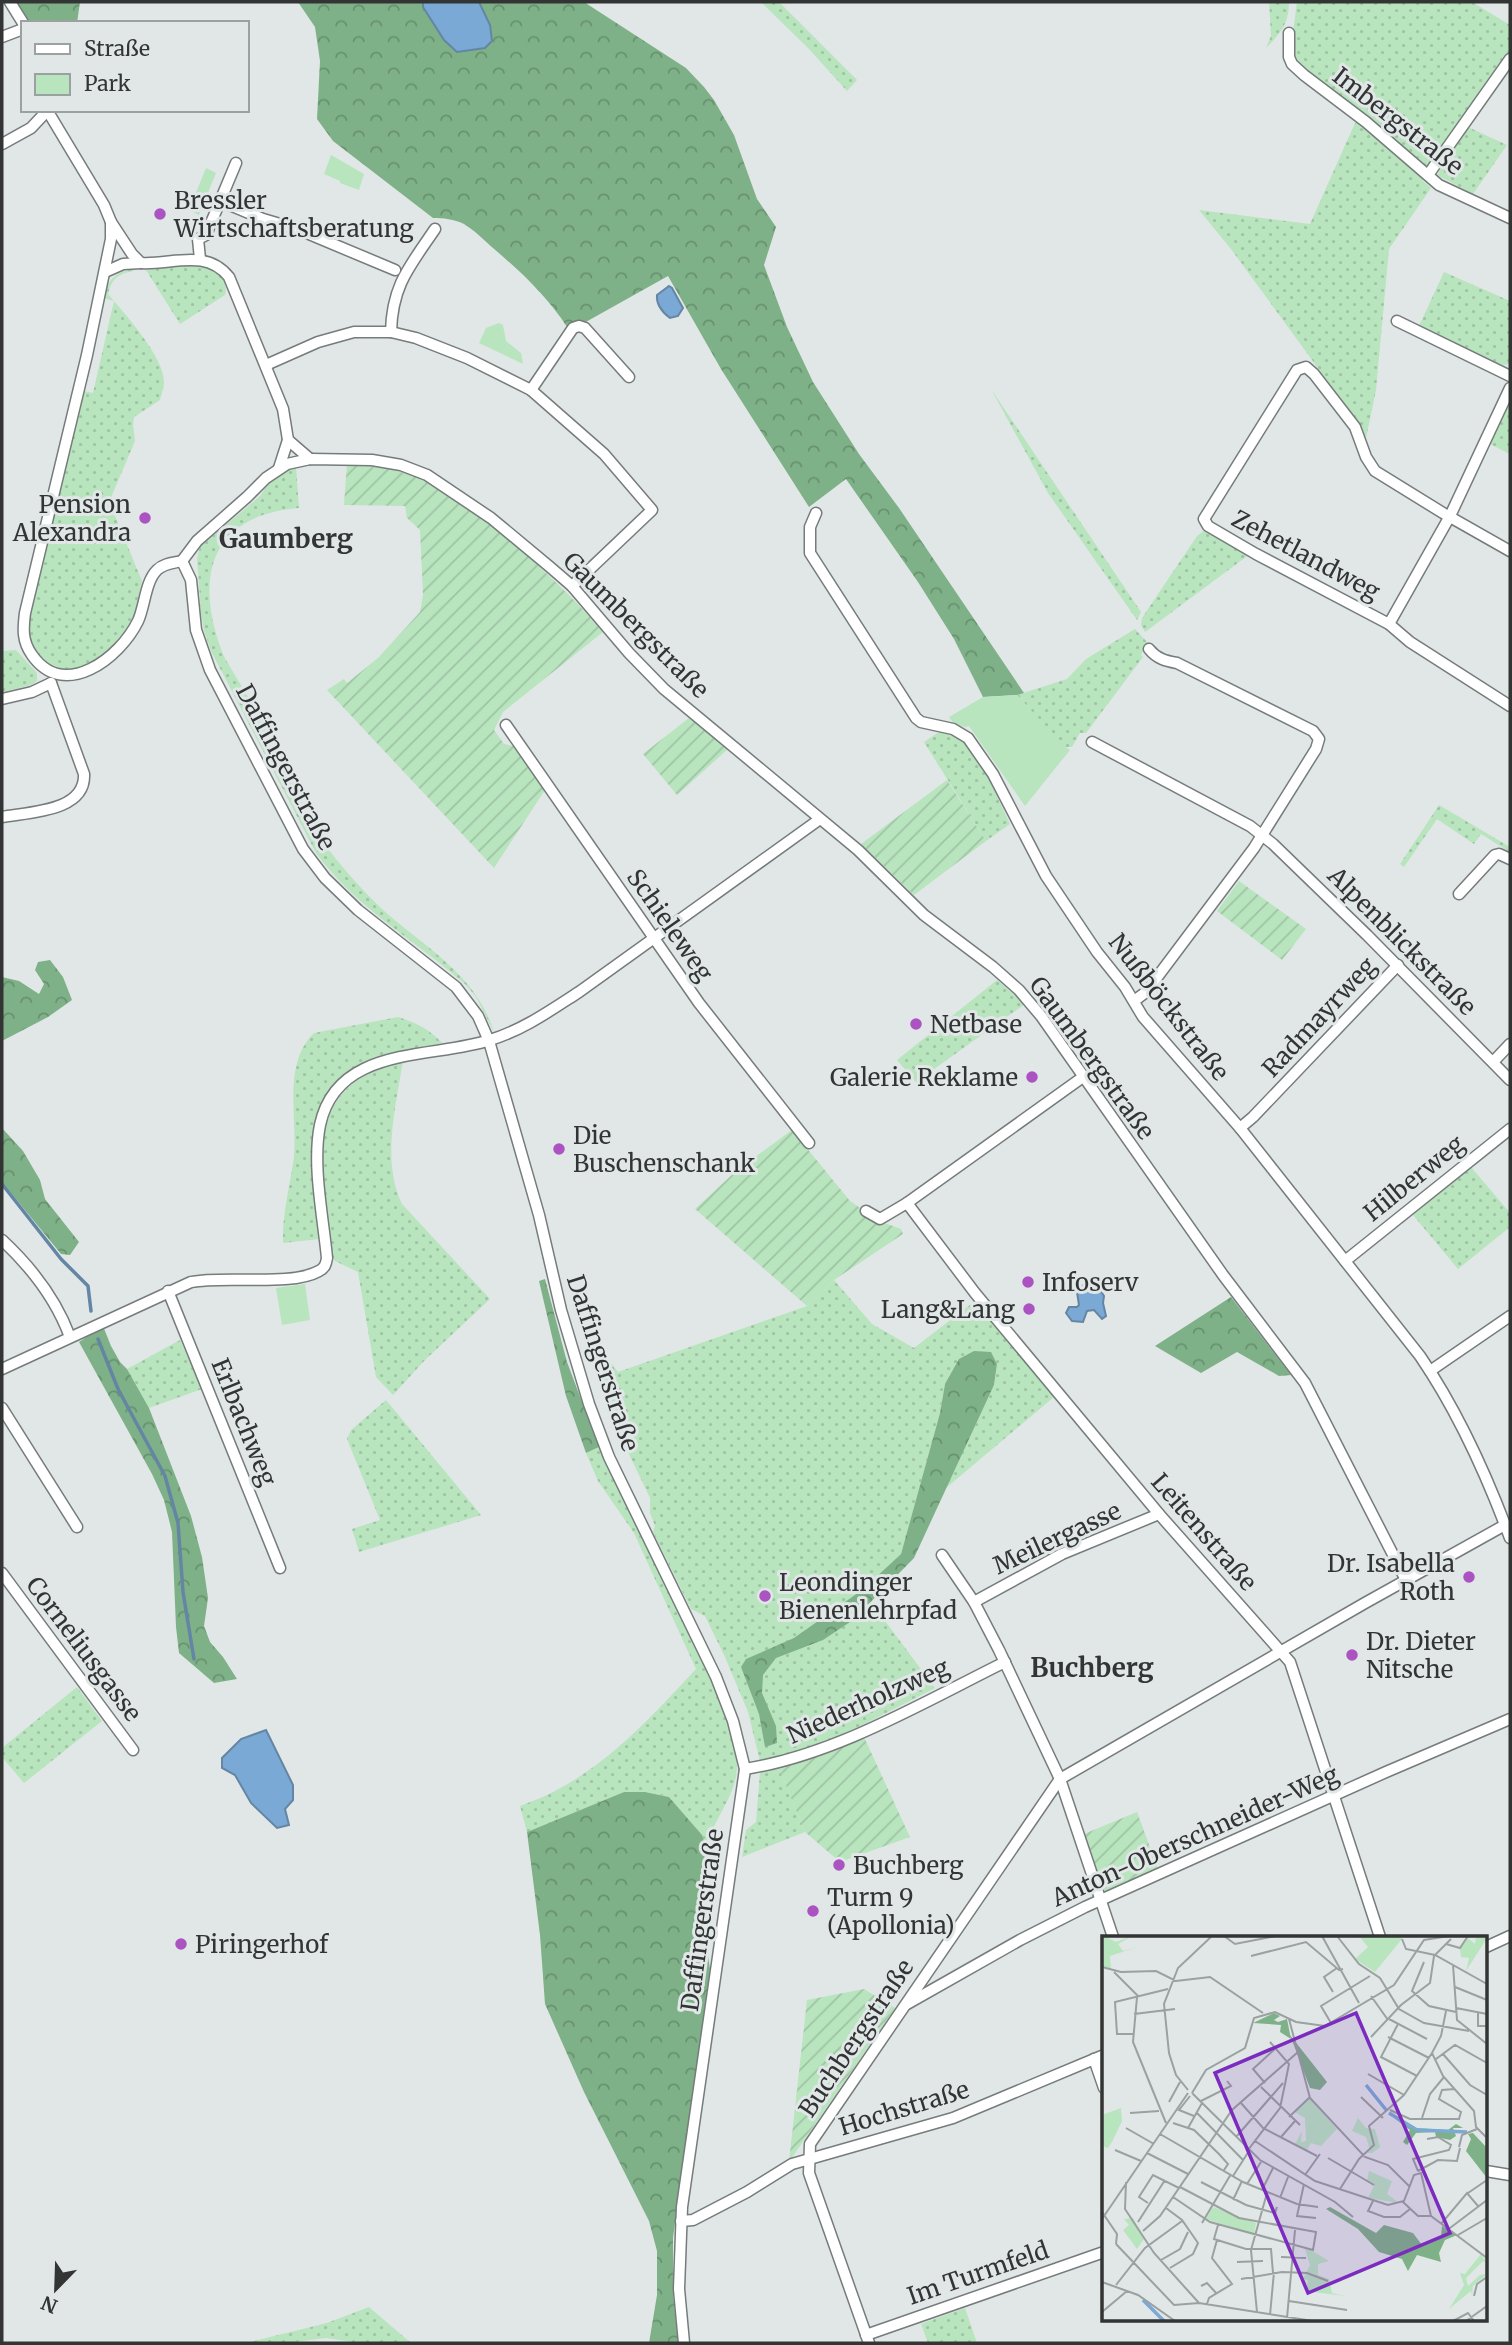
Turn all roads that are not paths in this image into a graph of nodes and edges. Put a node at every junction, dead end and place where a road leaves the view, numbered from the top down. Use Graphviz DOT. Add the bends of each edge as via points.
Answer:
graph roads {
  1 [pos="10,2"];
  2 [pos="22,21"];
  3 [pos="21,30"];
  4 [pos="1289,33"];
  5 [pos="2,37"];
  6 [pos="1510,60"];
  7 [pos="46,112"];
  8 [pos="48,112"];
  9 [pos="2,144"];
  10 [pos="236,163"];
  11 [pos="1428,175"];
  12 [pos="220,201"];
  13 [pos="1510,219"];
  14 [pos="111,222"];
  15 [pos="435,229"];
  16 [pos="200,259"];
  17 [pos="141,263"];
  18 [pos="395,270"];
  19 [pos="106,272"];
  20 [pos="1397,321"];
  21 [pos="391,332"];
  22 [pos="267,365"];
  23 [pos="1510,376"];
  24 [pos="629,377"];
  25 [pos="1510,388"];
  26 [pos="531,390"];
  27 [pos="288,440"];
  28 [pos="310,458"];
  29 [pos="279,468"];
  30 [pos="816,513"];
  31 [pos="1450,516"];
  32 [pos="1510,551"];
  33 [pos="182,561"];
  34 [pos="572,586"];
  35 [pos="1389,624"];
  36 [pos="1149,649"];
  37 [pos="53,678"];
  38 [pos="2,699"];
  39 [pos="1510,706"];
  40 [pos="506,725"];
  41 [pos="1092,742"];
  42 [pos="2,817"];
  43 [pos="820,819"];
  44 [pos="1261,835"];
  45 [pos="1510,859"];
  46 [pos="1459,894"];
  47 [pos="653,938"];
  48 [pos="1398,965"];
  49 [pos="1134,1001"];
  50 [pos="489,1041"];
  51 [pos="1510,1044"];
  52 [pos="1493,1062"];
  53 [pos="1083,1077"];
  54 [pos="1510,1080"];
  55 [pos="1240,1128"];
  56 [pos="1510,1129"];
  57 [pos="809,1143"];
  58 [pos="907,1203"];
  59 [pos="866,1211"];
  60 [pos="2,1240"];
  61 [pos="1345,1261"];
  62 [pos="168,1291"];
  63 [pos="1510,1315"];
  64 [pos="70,1337"];
  65 [pos="2,1369"];
  66 [pos="1430,1371"];
  67 [pos="2,1408"];
  68 [pos="1505,1510"];
  69 [pos="1160,1514"];
  70 [pos="1505,1525"];
  71 [pos="77,1527"];
  72 [pos="1510,1538"];
  73 [pos="942,1555"];
  74 [pos="280,1568"];
  75 [pos="2,1573"];
  76 [pos="1406,1580"];
  77 [pos="974,1602"];
  78 [pos="1281,1652"];
  79 [pos="1005,1662"];
  80 [pos="1510,1719"];
  81 [pos="133,1750"];
  82 [pos="744,1769"];
  83 [pos="1060,1779"];
  84 [pos="1334,1796"];
  85 [pos="1101,1900"];
  86 [pos="1113,1936"];
  87 [pos="1380,1936"];
  88 [pos="1510,1937"];
  89 [pos="1488,1946"];
  90 [pos="904,2006"];
  91 [pos="1099,2057"];
  92 [pos="1102,2076"];
  93 [pos="810,2158"];
  94 [pos="1488,2171"];
  95 [pos="1510,2175"];
  96 [pos="681,2221"];
  97 [pos="1102,2253"];
  98 [pos="868,2339"];
  99 [pos="684,2343"];
  1 -- 2 [label="street"];
  3 -- 5 [label="street"];
  4 -- 11 [label="street, Imbergstraße" via="1292,64"];
  6 -- 11 [label="street"];
  7 -- 9 [label="street" via="31,128"];
  8 -- 14 [label="street"];
  10 -- 12 [label="street"];
  11 -- 13 [label="street, Imbergstraße" via="1439,185"];
  12 -- 16 [label="street" via="206,235 198,239"];
  12 -- 18 [label="street"];
  14 -- 17 [label="street"];
  14 -- 19 [label="street"];
  15 -- 21 [label="street" via="400,282"];
  16 -- 17 [label="street"];
  16 -- 22 [label="street" via="229,277"];
  17 -- 19 [label="street" via="123,264"];
  19 -- 37 [label="street" via="23,627 32,656"];
  20 -- 23 [label="street"];
  21 -- 22 [label="street" via="334,336"];
  21 -- 26 [label="street" via="467,358"];
  22 -- 27 [label="street" via="283,409"];
  24 -- 26 [label="street" via="579,326 573,328"];
  25 -- 31 [label="street"];
  26 -- 34 [label="street" via="604,454 652,510"];
  27 -- 28 [label="street"];
  27 -- 29 [label="street"];
  28 -- 29 [label="street, Gaumbergstraße"];
  28 -- 34 [label="street, Gaumbergstraße" via="372,460 427,475 499,524"];
  29 -- 33 [label="street, Gaumbergstraße" via="197,541"];
  30 -- 49 [label="street, Nußböckstraße" via="810,527 810,553 916,718 968,737 993,774 1046,876"];
  31 -- 32 [label="street"];
  31 -- 35 [label="street"];
  31 -- 35 [label="street, Zehetlandweg" via="1375,471 1355,428 1306,368 1297,370 1206,513 1205,523 1256,554"];
  33 -- 37 [label="street, Gaumbergstraße" via="157,570 138,622 106,660 87,671"];
  33 -- 50 [label="street, Daffingerstraße" via="191,580 196,630 210,670 303,849 324,878 358,911 465,996"];
  34 -- 43 [label="street, Gaumbergstraße" via="664,689"];
  35 -- 39 [label="street, Zehetlandweg"];
  36 -- 44 [label="street" via="1165,661 1313,731 1319,739"];
  37 -- 38 [label="street" via="32,692"];
  37 -- 42 [label="street" via="84,782 69,802"];
  40 -- 47 [label="street, Schieleweg"];
  41 -- 44 [label="street, Alpenblickstraße"];
  43 -- 47 [label="street"];
  43 -- 53 [label="street, Gaumbergstraße" via="925,915 1019,990"];
  44 -- 48 [label="street, Alpenblickstraße"];
  44 -- 49 [label="street" via="1146,992"];
  45 -- 46 [label="street" via="1495,855"];
  47 -- 50 [label="street" via="560,1005"];
  47 -- 57 [label="street, Schieleweg"];
  48 -- 52 [label="street, Alpenblickstraße"];
  48 -- 55 [label="street, Radmayrweg"];
  49 -- 55 [label="street, Nußböckstraße"];
  50 -- 62 [label="street" via="381,1061 352,1077 332,1099 319,1132 327,1258 322,1269 292,1277 205,1279"];
  50 -- 82 [label="street, Daffingerstraße" via="589,1404 609,1457 716,1677"];
  51 -- 52 [label="street"];
  52 -- 54 [label="street, Alpenblickstraße"];
  53 -- 58 [label="street"];
  53 -- 76 [label="street, Gaumbergstraße" via="1305,1383"];
  55 -- 61 [label="street, Nußböckstraße"];
  56 -- 61 [label="street, Hilberweg"];
  58 -- 59 [label="street" via="880,1219"];
  58 -- 69 [label="street, Leitenstraße" via="975,1293"];
  60 -- 64 [label="street" via="50,1296"];
  61 -- 66 [label="street, Nußböckstraße"];
  62 -- 64 [label="street"];
  62 -- 74 [label="street, Erlbachweg"];
  63 -- 66 [label="street"];
  64 -- 65 [label="street"];
  66 -- 68 [label="street, Nußböckstraße"];
  67 -- 71 [label="street"];
  68 -- 70 [label="street, Nußböckstraße"];
  69 -- 77 [label="street, Meilergasse" via="1062,1554"];
  69 -- 78 [label="street, Leitenstraße"];
  70 -- 72 [label="street, Nußböckstraße"];
  70 -- 76 [label="street, Buchbergstraße"];
  73 -- 77 [label="street"];
  75 -- 81 [label="street, Corneliusgasse"];
  76 -- 78 [label="street, Buchbergstraße"];
  77 -- 79 [label="street"];
  78 -- 83 [label="street, Buchbergstraße"];
  78 -- 84 [label="street, Leitenstraße" via="1290,1662"];
  79 -- 82 [label="street, Niederholzweg" via="834,1744"];
  79 -- 83 [label="street"];
  80 -- 84 [label="street, Anton-Oberschneider-Weg"];
  82 -- 96 [label="street, Daffingerstraße"];
  83 -- 85 [label="street"];
  83 -- 90 [label="street, Buchbergstraße"];
  84 -- 85 [label="street, Anton-Oberschneider-Weg"];
  84 -- 87 [label="street, Leitenstraße"];
  85 -- 86 [label="street"];
  85 -- 90 [label="street, Anton-Oberschneider-Weg"];
  88 -- 89 [label="street"];
  90 -- 93 [label="street, Buchbergstraße" via="810,2144"];
  91 -- 92 [label="street"];
  91 -- 93 [label="street, Hochstraße" via="953,2118"];
  93 -- 96 [label="street, Hochstraße" via="692,2220"];
  93 -- 98 [label="street, Im Turmfeld" via="809,2173"];
  94 -- 95 [label="street"];
  96 -- 99 [label="street, Daffingerstraße" via="679,2289"];
  97 -- 98 [label="street, Im Turmfeld"];
}
